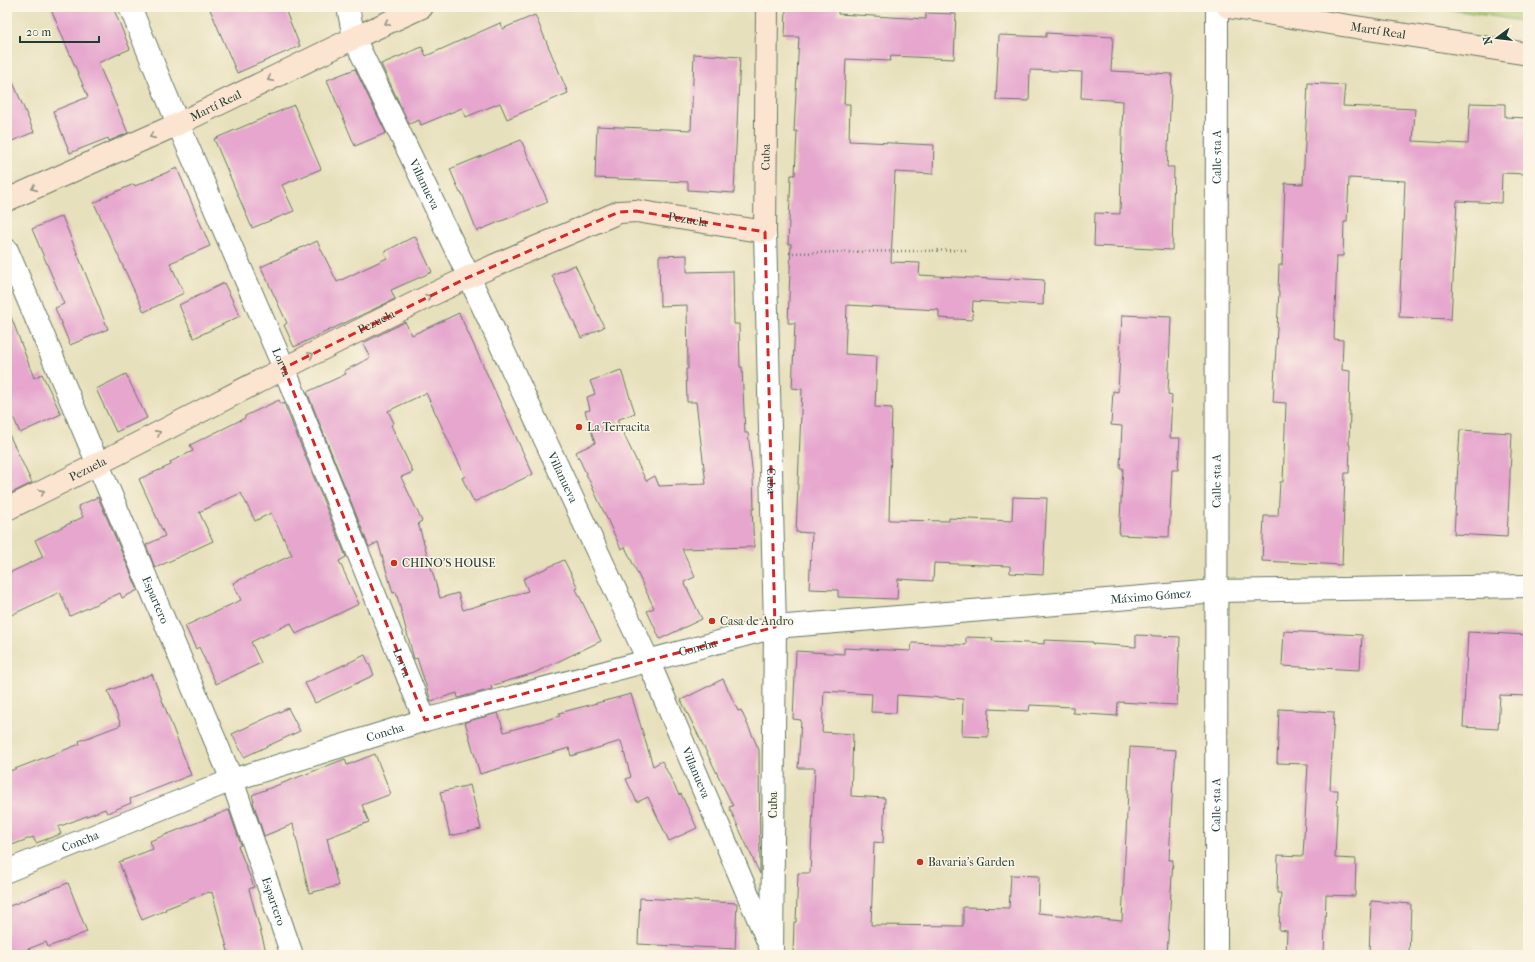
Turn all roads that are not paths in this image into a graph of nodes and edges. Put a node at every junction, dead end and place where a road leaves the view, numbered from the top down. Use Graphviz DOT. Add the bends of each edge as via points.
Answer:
graph roads {
  1 [pos="130,7"];
  2 [pos="348,7"];
  3 [pos="422,7"];
  4 [pos="767,7"];
  5 [pos="1217,7"];
  6 [pos="1228,7"];
  7 [pos="354,38"];
  8 [pos="1528,54"];
  9 [pos="178,124"];
  10 [pos="7,200"];
  11 [pos="765,232"];
  12 [pos="7,250"];
  13 [pos="469,277"];
  14 [pos="284,368"];
  15 [pos="98,465"];
  16 [pos="7,509"];
  17 [pos="1528,586"];
  18 [pos="1216,591"];
  19 [pos="775,627"];
  20 [pos="648,660"];
  21 [pos="425,720"];
  22 [pos="232,780"];
  23 [pos="7,871"];
  24 [pos="772,953"];
  25 [pos="292,955"];
  26 [pos="1216,955"];
  1 -- 9 [label="street, Lorva"];
  2 -- 7 [label="street, Villanueva"];
  3 -- 7 [label="main road, Martí Real, one-way"];
  4 -- 11 [label="main road, Cuba"];
  5 -- 18 [label="street, Calle 5ta A"];
  6 -- 8 [label="main road, Martí Real"];
  7 -- 9 [label="main road, Martí Real, one-way"];
  7 -- 13 [label="street, Villanueva"];
  9 -- 10 [label="main road, Martí Real, one-way"];
  9 -- 14 [label="street, Lorva"];
  11 -- 13 [label="main road, Pezuela" via="636,210 619,212"];
  11 -- 19 [label="street, Cuba"];
  12 -- 15 [label="street, Espartero"];
  14 -- 13 [label="main road, Pezuela, one-way"];
  13 -- 20 [label="street, Villanueva"];
  15 -- 14 [label="main road, Pezuela, one-way"];
  14 -- 21 [label="street, Lorva"];
  16 -- 15 [label="main road, Pezuela, one-way"];
  15 -- 22 [label="street, Espartero"];
  17 -- 18 [label="street, Máximo Gómez"];
  18 -- 19 [label="street, Máximo Gómez"];
  18 -- 26 [label="street, Calle 5ta A"];
  19 -- 20 [label="street, Concha"];
  19 -- 24 [label="street, Cuba"];
  20 -- 21 [label="street, Concha"];
  20 -- 24 [label="street, Villanueva"];
  21 -- 22 [label="street, Concha"];
  22 -- 23 [label="street, Concha"];
  22 -- 25 [label="street, Espartero"];
}
